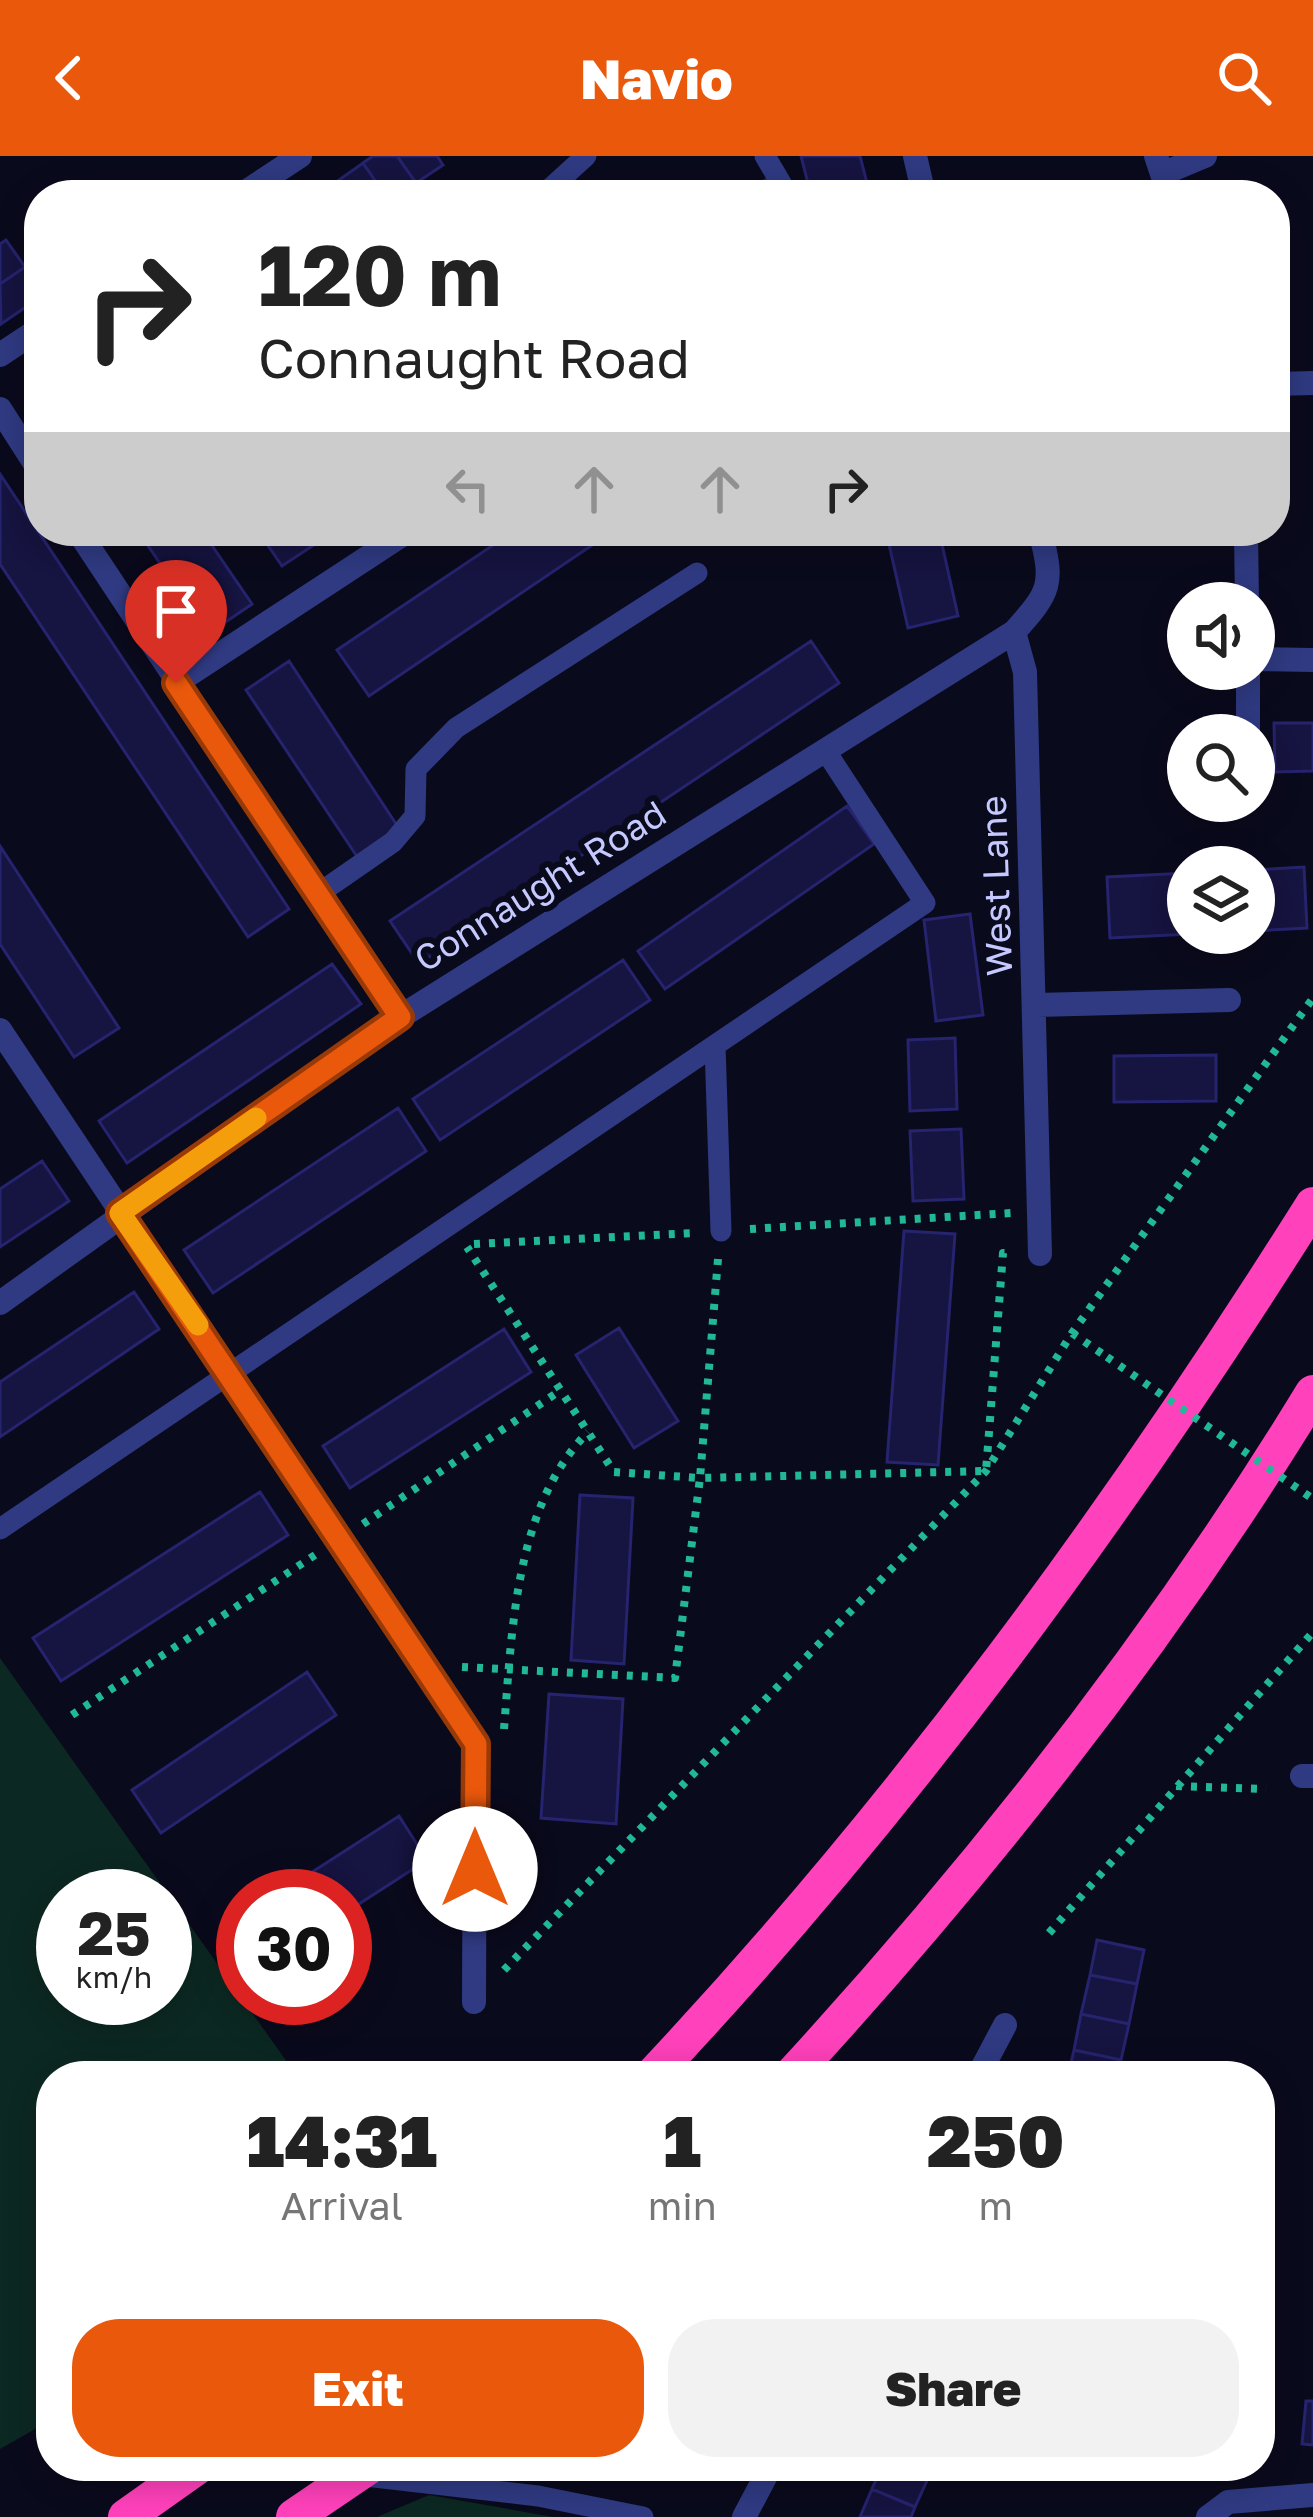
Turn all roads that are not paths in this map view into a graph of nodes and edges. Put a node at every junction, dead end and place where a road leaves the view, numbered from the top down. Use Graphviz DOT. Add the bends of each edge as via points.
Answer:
graph roads {
  1 [pos="300,156"];
  2 [pos="586,156"];
  3 [pos="1205,156"];
  4 [pos="1162,175"];
  5 [pos="264,180"];
  6 [pos="560,180"];
  7 [pos="0,410"];
  8 [pos="24,447"];
  9 [pos="88,546"];
  10 [pos="385,546"];
  11 [pos="1044,546"];
  12 [pos="1246,546"];
  13 [pos="697,574"];
  14 [pos="1247,582"];
  15 [pos="1014,632"];
  16 [pos="1275,659"];
  17 [pos="1313,660"];
  18 [pos="176,683"];
  19 [pos="825,750"];
  20 [pos="318,894"];
  21 [pos="1229,1000"];
  22 [pos="1037,1006"];
  23 [pos="400,1017"];
  24 [pos="0,1030"];
  25 [pos="716,1045"];
  26 [pos="1313,1205"];
  27 [pos="120,1213"];
  28 [pos="721,1231"];
  29 [pos="1040,1254"];
  30 [pos="0,1304"];
  31 [pos="232,1374"];
  32 [pos="1313,1394"];
  33 [pos="0,1529"];
  34 [pos="474,2002"];
  35 [pos="1004,2025"];
  36 [pos="666,2061"];
  37 [pos="804,2061"];
  38 [pos="986,2061"];
  39 [pos="177,2481"];
  40 [pos="347,2481"];
  41 [pos="437,2481"];
  42 [pos="763,2481"];
  43 [pos="1313,2495"];
  44 [pos="126,2517"];
  45 [pos="294,2517"];
  46 [pos="643,2517"];
  47 [pos="744,2517"];
  48 [pos="1208,2517"];
  1 -- 5 [label="street"];
  2 -- 6 [label="lane"];
  3 -- 4 [label="street"];
  7 -- 8 [label="street"];
  9 -- 18 [label="street"];
  10 -- 18 [label="street"];
  11 -- 15 [label="street" via="1052,578"];
  12 -- 14 [label="street"];
  13 -- 20 [label="lane" via="456,728 416,769 415,817"];
  15 -- 19 [label="street, Connaught Road"];
  15 -- 22 [label="street, West Lane" via="1025,672"];
  16 -- 17 [label="street"];
  18 -- 20 [label="street"];
  19 -- 23 [label="street, Connaught Road"];
  19 -- 25 [label="lane" via="925,903"];
  20 -- 23 [label="street"];
  21 -- 22 [label="street"];
  22 -- 29 [label="street, West Lane"];
  23 -- 27 [label="street, Connaught Road"];
  24 -- 27 [label="street"];
  25 -- 28 [label="lane"];
  25 -- 31 [label="lane"];
  26 -- 36 [label="highway" via="1160,1440 985,1683 800,1914"];
  27 -- 30 [label="street, Connaught Road"];
  27 -- 31 [label="street"];
  31 -- 33 [label="lane"];
  31 -- 34 [label="street" via="476,1744"];
  32 -- 37 [label="highway" via="1110,1691"];
  35 -- 38 [label="street"];
  39 -- 44 [label="highway"];
  40 -- 45 [label="highway"];
  41 -- 46 [label="lane"];
  42 -- 47 [label="street"];
  43 -- 48 [label="street" via="1228,2501"];
}
